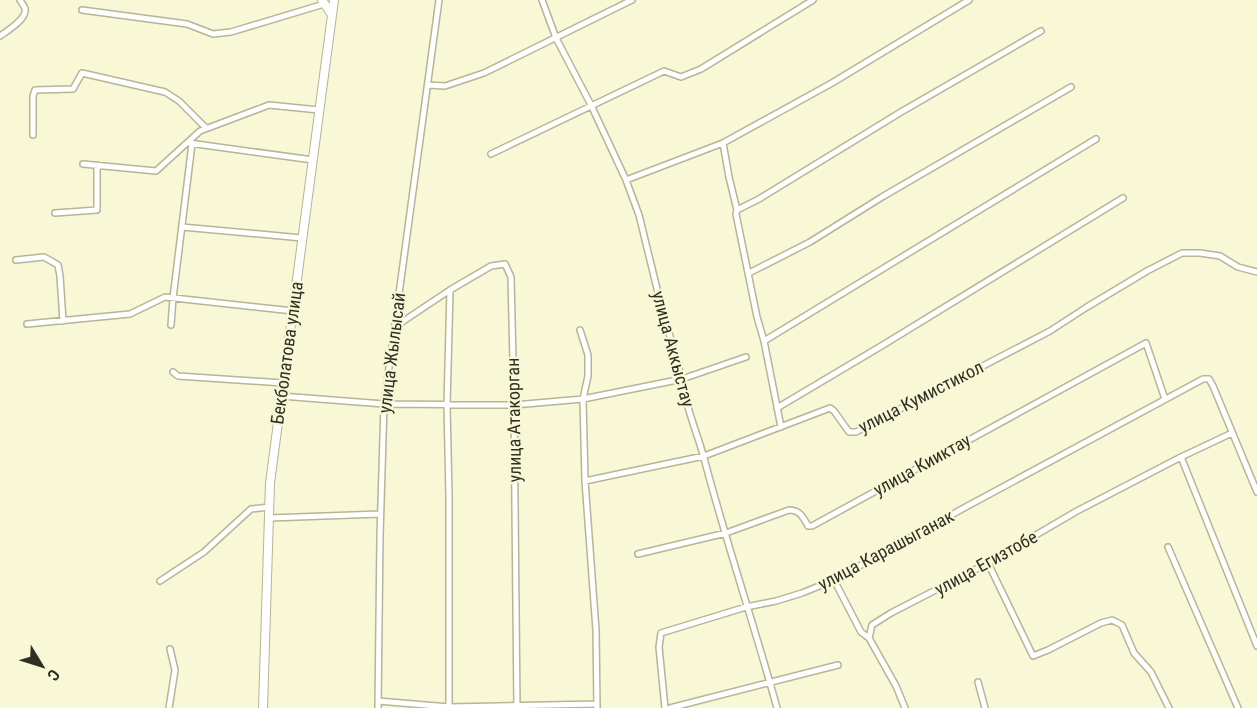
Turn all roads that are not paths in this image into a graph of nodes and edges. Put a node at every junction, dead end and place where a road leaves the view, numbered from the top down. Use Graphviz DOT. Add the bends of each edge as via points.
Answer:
graph roads {
  1 [pos="20,0"];
  2 [pos="334,0"];
  3 [pos="439,0"];
  4 [pos="542,0"];
  5 [pos="632,0"];
  6 [pos="813,0"];
  7 [pos="969,0"];
  8 [pos="323,2"];
  9 [pos="82,10"];
  10 [pos="332,15"];
  11 [pos="1041,31"];
  12 [pos="0,36"];
  13 [pos="556,38"];
  14 [pos="428,85"];
  15 [pos="1071,87"];
  16 [pos="591,105"];
  17 [pos="319,110"];
  18 [pos="206,128"];
  19 [pos="33,135"];
  20 [pos="1096,139"];
  21 [pos="189,143"];
  22 [pos="723,143"];
  23 [pos="491,154"];
  24 [pos="313,160"];
  25 [pos="83,164"];
  26 [pos="97,165"];
  27 [pos="626,180"];
  28 [pos="1123,198"];
  29 [pos="737,210"];
  30 [pos="55,213"];
  31 [pos="182,227"];
  32 [pos="302,238"];
  33 [pos="16,260"];
  34 [pos="1257,272"];
  35 [pos="749,273"];
  36 [pos="450,290"];
  37 [pos="173,298"];
  38 [pos="292,311"];
  39 [pos="63,321"];
  40 [pos="27,324"];
  41 [pos="171,325"];
  42 [pos="394,329"];
  43 [pos="580,330"];
  44 [pos="765,341"];
  45 [pos="746,357"];
  46 [pos="173,372"];
  47 [pos="682,379"];
  48 [pos="283,383"];
  49 [pos="281,396"];
  50 [pos="583,399"];
  51 [pos="1164,399"];
  52 [pos="384,404"];
  53 [pos="447,405"];
  54 [pos="514,405"];
  55 [pos="777,408"];
  56 [pos="781,427"];
  57 [pos="1232,433"];
  58 [pos="704,456"];
  59 [pos="1180,457"];
  60 [pos="585,481"];
  61 [pos="1257,492"];
  62 [pos="269,507"];
  63 [pos="380,514"];
  64 [pos="269,518"];
  65 [pos="726,533"];
  66 [pos="1168,547"];
  67 [pos="638,554"];
  68 [pos="988,564"];
  69 [pos="834,580"];
  70 [pos="160,581"];
  71 [pos="746,607"];
  72 [pos="869,638"];
  73 [pos="1257,646"];
  74 [pos="170,649"];
  75 [pos="838,665"];
  76 [pos="770,682"];
  77 [pos="978,682"];
  78 [pos="378,705"];
  79 [pos="518,706"];
  80 [pos="597,706"];
  81 [pos="449,707"];
  82 [pos="170,708"];
  83 [pos="263,708"];
  84 [pos="665,708"];
  85 [pos="670,708"];
  86 [pos="777,708"];
  87 [pos="905,708"];
  88 [pos="985,708"];
  89 [pos="1169,708"];
  90 [pos="1238,708"];
  1 -- 12 [label="street" via="25,8 23,17"];
  2 -- 10 [label="street, Бекболатова улица"];
  3 -- 14 [label="street, улица Жылысай"];
  4 -- 13 [label="street, улица Аккыстау"];
  5 -- 13 [label="street"];
  6 -- 16 [label="street" via="701,69 681,77 664,71"];
  7 -- 22 [label="street"];
  8 -- 9 [label="street" via="231,32 213,34 187,24"];
  8 -- 10 [label="street"];
  10 -- 17 [label="street, Бекболатова улица"];
  11 -- 29 [label="street"];
  13 -- 14 [label="street" via="484,73 445,86"];
  13 -- 16 [label="street, улица Аккыстау"];
  14 -- 42 [label="street, улица Жылысай"];
  15 -- 35 [label="street" via="810,242"];
  16 -- 23 [label="street"];
  16 -- 27 [label="street, улица Аккыстау"];
  17 -- 18 [label="street" via="269,105"];
  17 -- 24 [label="street, Бекболатова улица"];
  18 -- 19 [label="street" via="165,92 82,73 73,89 35,90"];
  18 -- 21 [label="street"];
  20 -- 44 [label="street"];
  21 -- 24 [label="street"];
  21 -- 26 [label="street" via="156,171"];
  21 -- 31 [label="street"];
  22 -- 27 [label="street"];
  22 -- 29 [label="street"];
  24 -- 32 [label="street, Бекболатова улица"];
  25 -- 26 [label="street"];
  26 -- 30 [label="street" via="97,210"];
  27 -- 47 [label="street, улица Аккыстау" via="639,215"];
  28 -- 55 [label="street"];
  29 -- 35 [label="street"];
  31 -- 32 [label="street"];
  31 -- 37 [label="street"];
  32 -- 38 [label="street, Бекболатова улица"];
  33 -- 39 [label="street" via="44,257 58,264"];
  34 -- 56 [label="street, улица Кумистикол" via="1220,256 1182,253 1050,331 856,432 849,432 830,408"];
  35 -- 44 [label="street"];
  36 -- 42 [label="street, улица Атакорган"];
  36 -- 53 [label="street"];
  36 -- 54 [label="street, улица Атакорган" via="491,266 505,264 511,277"];
  37 -- 38 [label="street"];
  37 -- 39 [label="street" via="165,297 130,314"];
  37 -- 41 [label="street"];
  38 -- 48 [label="street, Бекболатова улица"];
  39 -- 40 [label="street"];
  42 -- 52 [label="street, улица Жылысай"];
  43 -- 50 [label="street" via="588,355"];
  44 -- 55 [label="street"];
  45 -- 47 [label="street"];
  46 -- 48 [label="street" via="178,376"];
  47 -- 50 [label="street"];
  47 -- 58 [label="street, улица Аккыстау"];
  48 -- 49 [label="street, Бекболатова улица"];
  49 -- 52 [label="street"];
  49 -- 62 [label="street, Бекболатова улица"];
  50 -- 54 [label="street"];
  50 -- 60 [label="street"];
  51 -- 57 [label="street, улица Карашыганак" via="1209,379"];
  51 -- 65 [label="street, улица Кииктау" via="1146,343 812,526 800,513 789,510"];
  51 -- 69 [label="street, улица Карашыганак"];
  52 -- 53 [label="street"];
  52 -- 63 [label="street, улица Жылысай"];
  53 -- 54 [label="street"];
  53 -- 81 [label="street"];
  54 -- 79 [label="street, улица Атакорган"];
  55 -- 56 [label="street"];
  56 -- 58 [label="street, улица Кумистикол"];
  57 -- 59 [label="street, улица Егизтобе"];
  57 -- 61 [label="street"];
  58 -- 60 [label="street, улица Кумистикол"];
  58 -- 65 [label="street, улица Аккыстау"];
  59 -- 68 [label="street, улица Егизтобе"];
  59 -- 73 [label="street"];
  60 -- 80 [label="street" via="596,630"];
  62 -- 64 [label="street, Бекболатова улица"];
  62 -- 70 [label="street" via="251,509 204,552"];
  63 -- 64 [label="street"];
  63 -- 78 [label="street, улица Жылысай"];
  64 -- 83 [label="street, Бекболатова улица"];
  65 -- 67 [label="street, улица Кииктау"];
  65 -- 71 [label="street, улица Аккыстау"];
  66 -- 90 [label="street"];
  68 -- 72 [label="street, улица Егизтобе" via="877,621"];
  68 -- 89 [label="street" via="1033,656 1112,620 1122,625 1134,653 1150,672"];
  69 -- 71 [label="street, улица Карашыганак" via="776,601"];
  69 -- 72 [label="street" via="861,632"];
  71 -- 76 [label="street, улица Аккыстау"];
  71 -- 84 [label="street, улица Карашыганак" via="661,633"];
  72 -- 87 [label="street"];
  74 -- 82 [label="street" via="175,670"];
  75 -- 76 [label="street"];
  76 -- 85 [label="street"];
  76 -- 86 [label="street, улица Аккыстау"];
  77 -- 88 [label="street"];
  78 -- 81 [label="street"];
  79 -- 80 [label="street"];
  79 -- 81 [label="street"];
}
